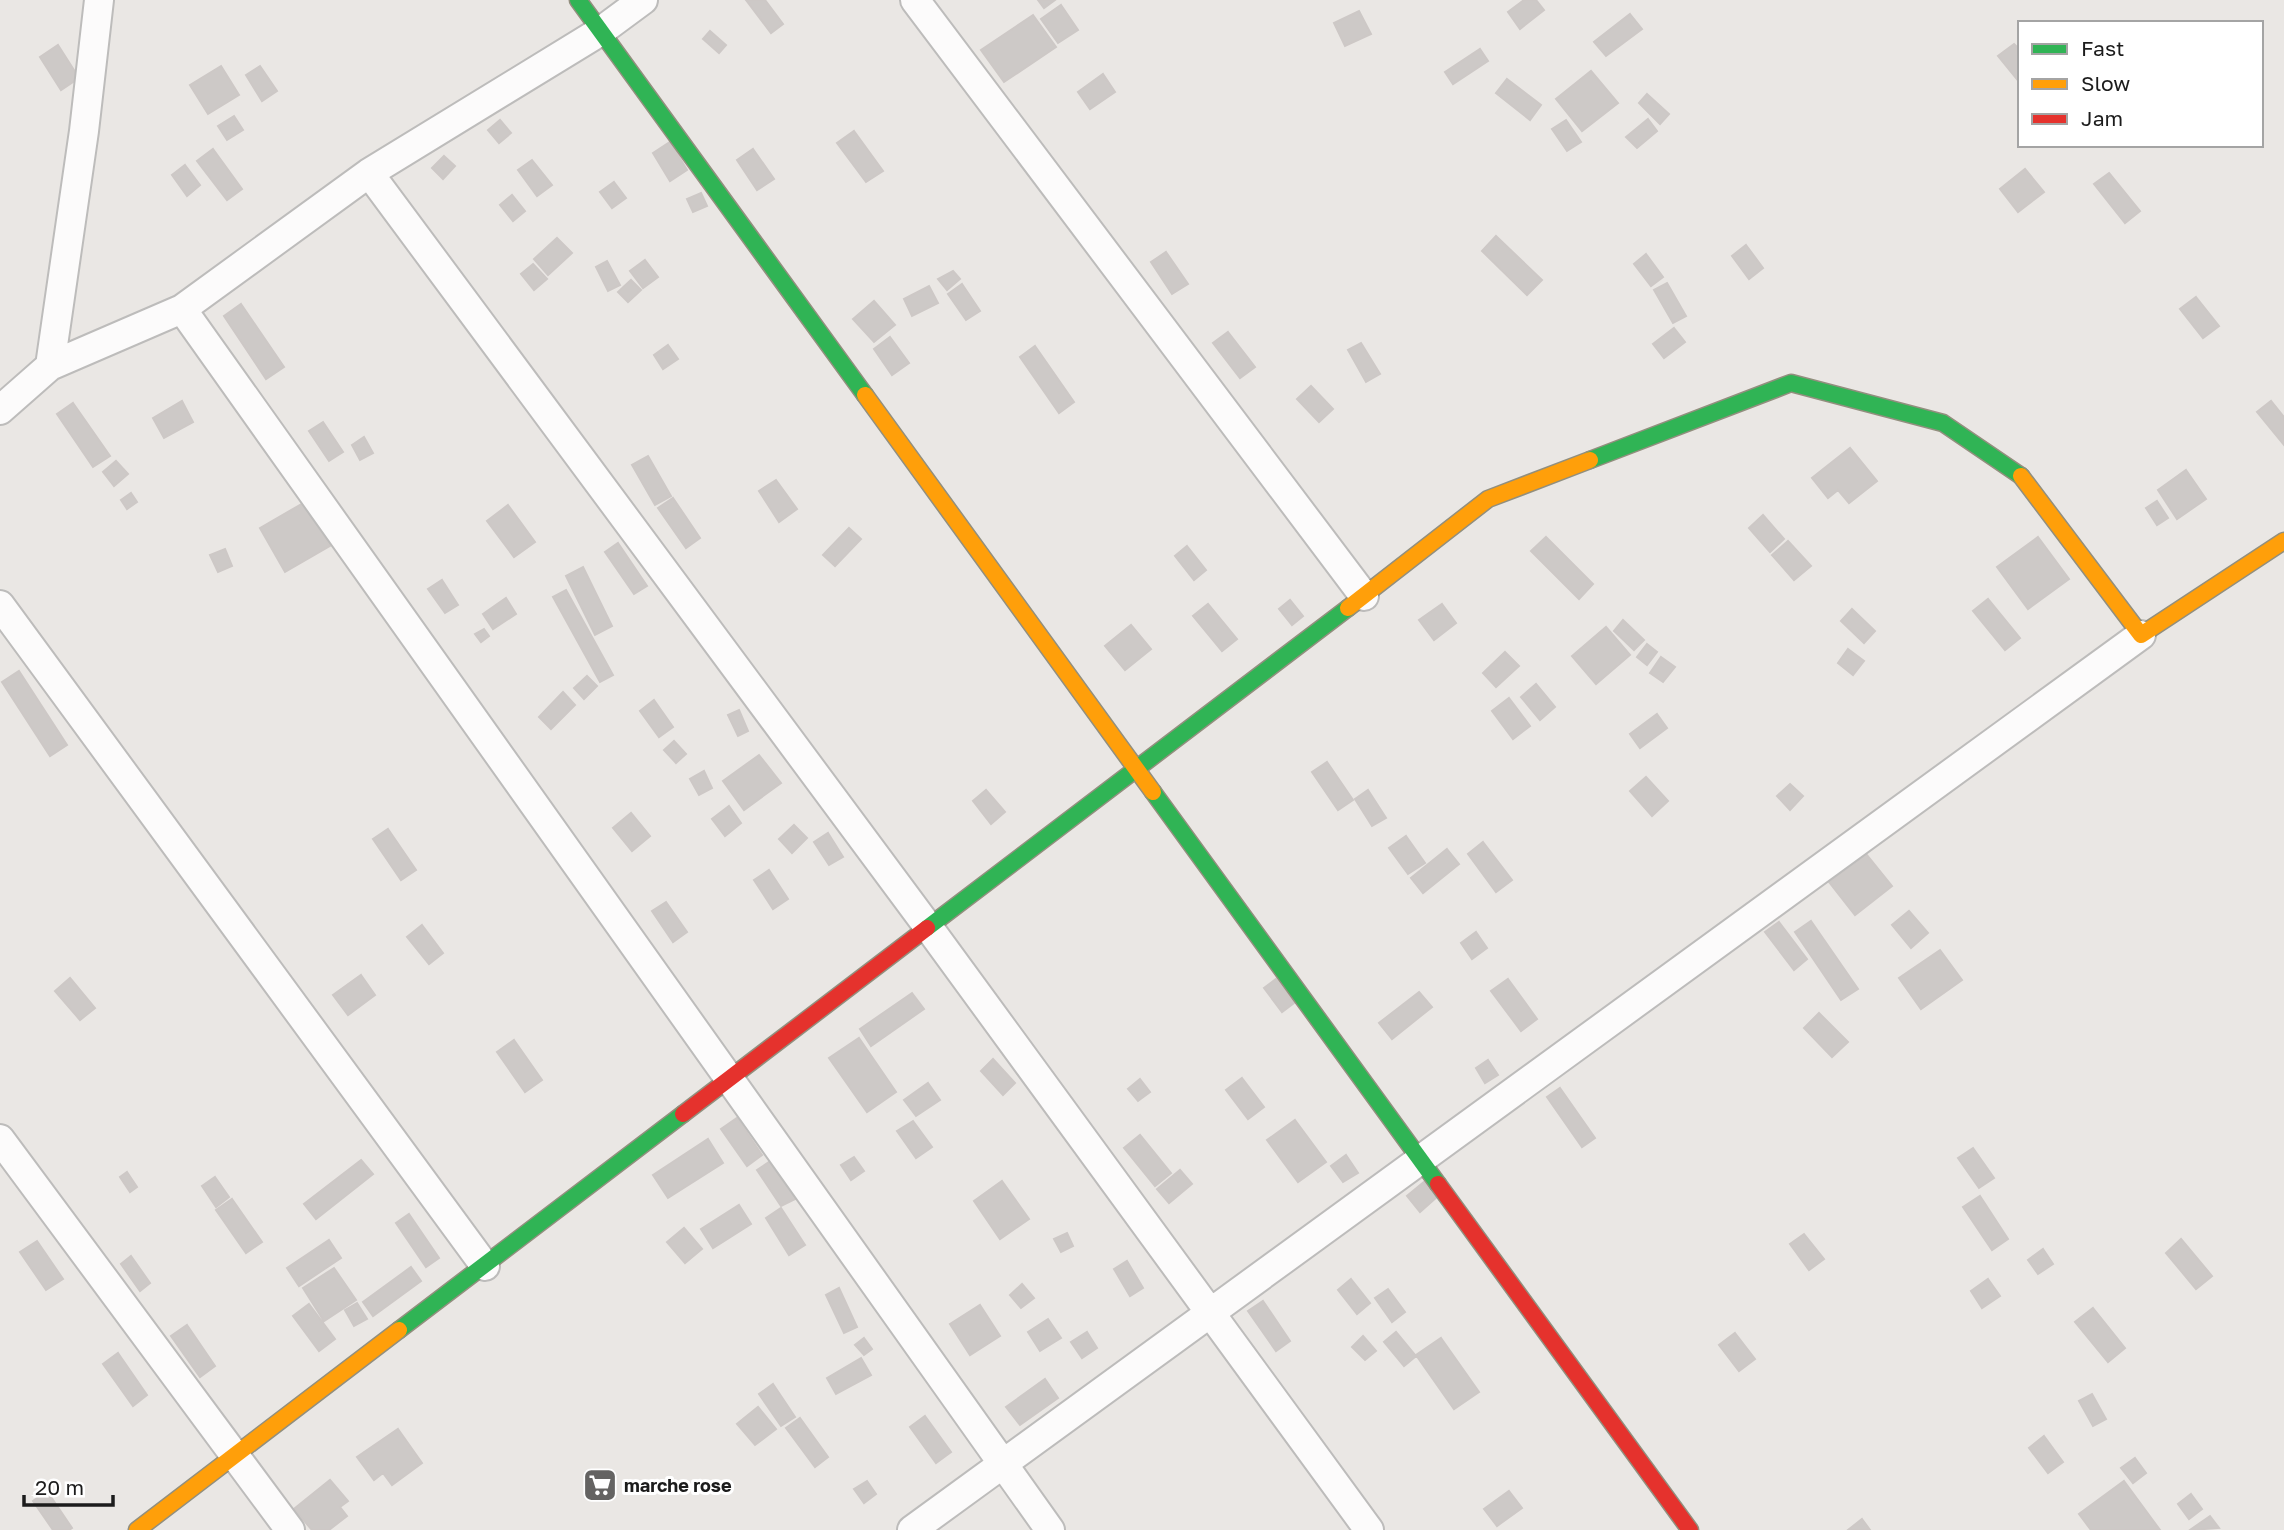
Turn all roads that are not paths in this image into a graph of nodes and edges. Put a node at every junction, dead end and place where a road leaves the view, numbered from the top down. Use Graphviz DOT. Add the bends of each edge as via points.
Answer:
graph roads {
  1 [pos="99,0"];
  2 [pos="578,0"];
  3 [pos="643,0"];
  4 [pos="915,0"];
  5 [pos="601,31"];
  6 [pos="369,173"];
  7 [pos="183,309"];
  8 [pos="50,366"];
  9 [pos="0,410"];
  10 [pos="2284,541"];
  11 [pos="1364,596"];
  12 [pos="0,605"];
  13 [pos="2141,635"];
  14 [pos="1138,769"];
  15 [pos="929,928"];
  16 [pos="730,1079"];
  17 [pos="0,1139"];
  18 [pos="1422,1159"];
  19 [pos="485,1266"];
  20 [pos="1210,1313"];
  21 [pos="234,1456"];
  22 [pos="1003,1464"];
  23 [pos="1682,1525"];
  24 [pos="137,1530"];
  25 [pos="290,1530"];
  26 [pos="912,1530"];
  27 [pos="1050,1530"];
  28 [pos="1369,1530"];
  1 -- 8 [label="street"];
  2 -- 5 [label="street"];
  3 -- 5 [label="street"];
  4 -- 11 [label="street"];
  5 -- 6 [label="street"];
  5 -- 14 [label="street"];
  6 -- 7 [label="street"];
  6 -- 15 [label="street"];
  7 -- 8 [label="street"];
  7 -- 16 [label="street"];
  8 -- 9 [label="street"];
  10 -- 13 [label="street"];
  11 -- 13 [label="street" via="1488,499 1791,383 1944,423 2018,473"];
  11 -- 14 [label="street"];
  12 -- 19 [label="street"];
  13 -- 18 [label="street"];
  14 -- 15 [label="street"];
  14 -- 18 [label="street"];
  15 -- 16 [label="street"];
  15 -- 20 [label="street"];
  16 -- 19 [label="street"];
  16 -- 22 [label="street"];
  17 -- 21 [label="street"];
  18 -- 20 [label="street"];
  18 -- 23 [label="street"];
  19 -- 21 [label="street"];
  20 -- 22 [label="street"];
  20 -- 28 [label="street"];
  21 -- 24 [label="street"];
  21 -- 25 [label="street"];
  22 -- 26 [label="street"];
  22 -- 27 [label="street"];
}
